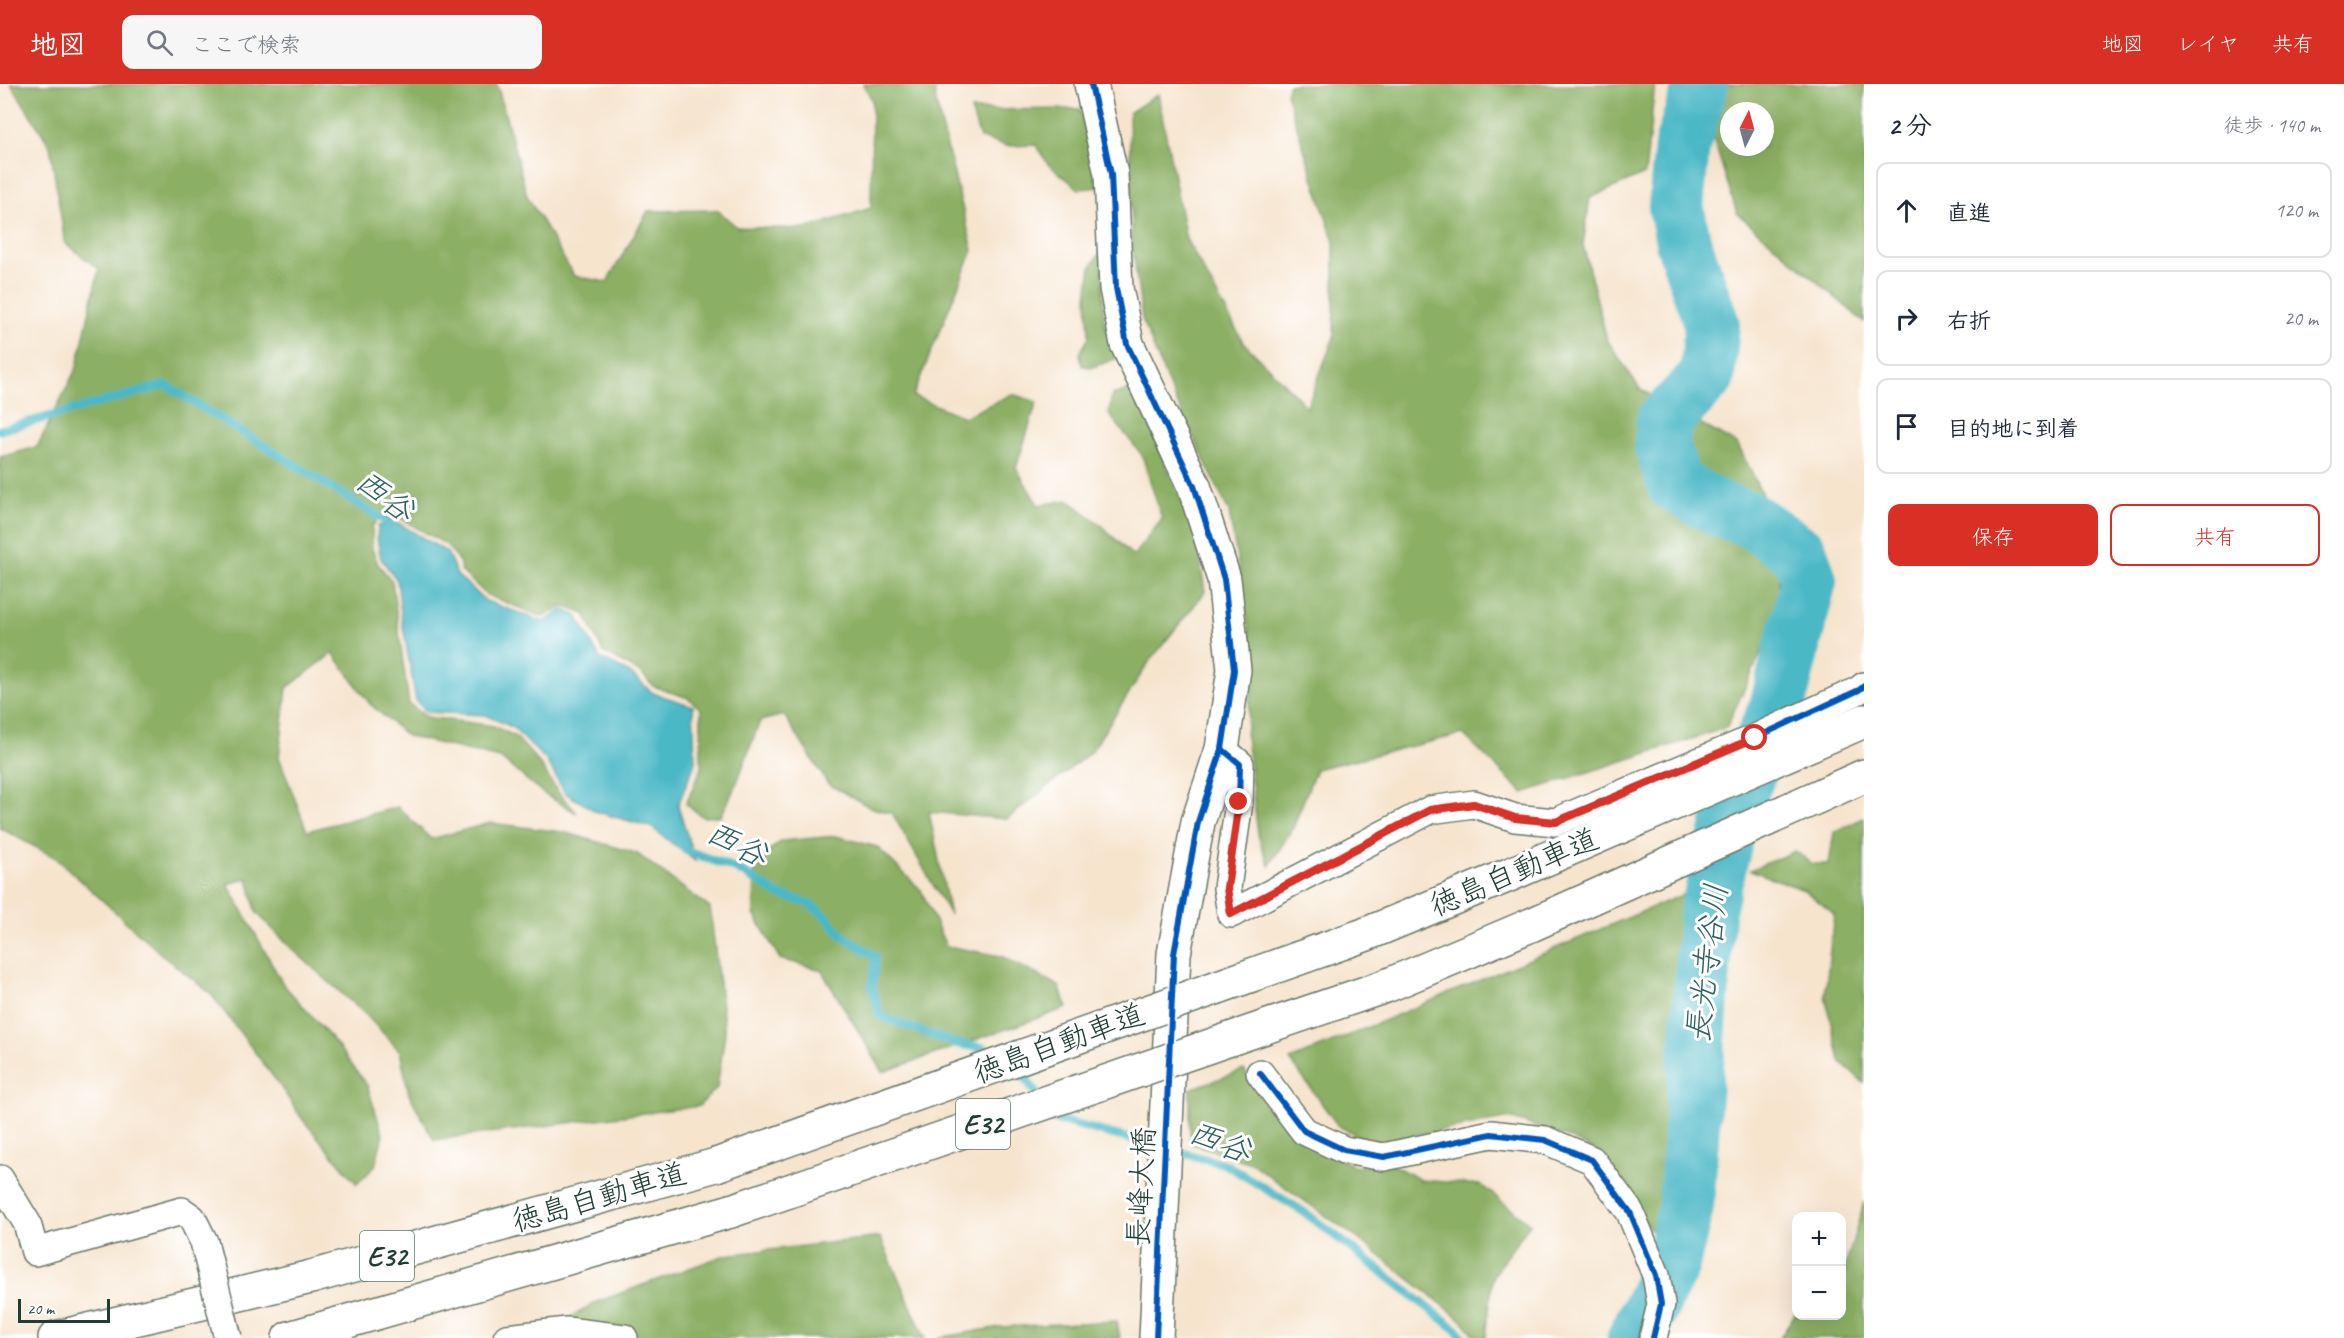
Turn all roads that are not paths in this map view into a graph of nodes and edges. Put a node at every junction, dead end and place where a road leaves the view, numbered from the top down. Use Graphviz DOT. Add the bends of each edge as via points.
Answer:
graph roads {
  1 [pos="1091,84"];
  2 [pos="1864,686"];
  3 [pos="1864,721"];
  4 [pos="1222,749"];
  5 [pos="1864,776"];
  6 [pos="1260,1073"];
  7 [pos="0,1179"];
  8 [pos="55,1338"];
  9 [pos="228,1338"];
  10 [pos="289,1338"];
  11 [pos="507,1338"];
  12 [pos="624,1338"];
  13 [pos="1156,1338"];
  14 [pos="1653,1338"];
  1 -- 4 [label="main road, 長峰大橋" via="1111,174 1116,288 1127,345 1194,486 1224,579 1234,670"];
  2 -- 4 [label="street" via="1764,734 1556,822 1515,818 1474,804 1430,810 1231,914 1227,888 1240,764"];
  3 -- 8 [label="main road, 徳島自動車道 / E32, bridge" via="1364,935 716,1165 311,1277"];
  4 -- 13 [label="main road, 長峰大橋" via="1198,822 1174,954"];
  5 -- 10 [label="main road, 徳島自動車道 / E32, bridge" via="1386,986 731,1211"];
  6 -- 14 [label="street" via="1304,1131 1344,1150 1384,1157 1491,1134 1545,1140 1592,1160 1630,1212 1656,1275 1661,1304"];
  7 -- 9 [label="street, bridge" via="27,1223 35,1252 182,1211 192,1218 204,1242"];
  11 -- 12 [label="street" via="567,1331"];
}
